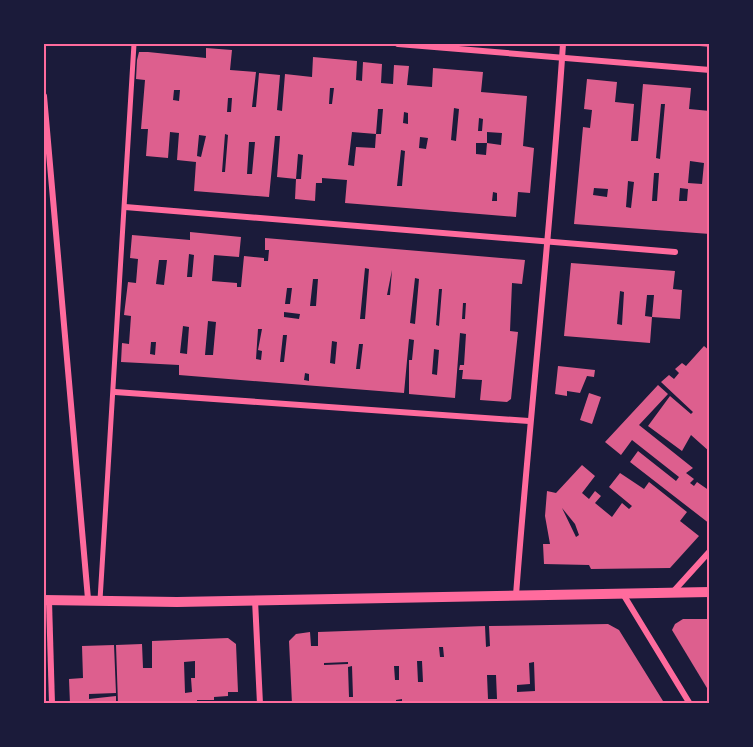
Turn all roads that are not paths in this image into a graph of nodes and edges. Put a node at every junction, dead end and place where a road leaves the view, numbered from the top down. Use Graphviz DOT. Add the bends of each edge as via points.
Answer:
graph roads {
  1 [pos="134,44"];
  2 [pos="398,44"];
  3 [pos="563,44"];
  4 [pos="562,56"];
  5 [pos="710,70"];
  6 [pos="44,96"];
  7 [pos="125,207"];
  8 [pos="548,240"];
  9 [pos="675,252"];
  10 [pos="115,392"];
  11 [pos="529,421"];
  12 [pos="710,551"];
  13 [pos="710,592"];
  14 [pos="672,593"];
  15 [pos="622,594"];
  16 [pos="516,595"];
  17 [pos="46,600"];
  18 [pos="88,600"];
  19 [pos="100,600"];
  20 [pos="255,600"];
  21 [pos="52,704"];
  22 [pos="260,704"];
  23 [pos="690,704"];
  1 -- 7 [label="street"];
  2 -- 4 [label="street"];
  3 -- 4 [label="street"];
  4 -- 5 [label="street"];
  4 -- 8 [label="street"];
  6 -- 18 [label="street"];
  7 -- 8 [label="street"];
  7 -- 10 [label="street"];
  8 -- 9 [label="street"];
  8 -- 11 [label="street"];
  10 -- 11 [label="street"];
  10 -- 19 [label="street"];
  11 -- 16 [label="street"];
  12 -- 14 [label="street"];
  13 -- 14 [label="street"];
  14 -- 15 [label="street"];
  15 -- 16 [label="street"];
  15 -- 23 [label="street"];
  16 -- 20 [label="street"];
  17 -- 18 [label="street"];
  17 -- 21 [label="street"];
  18 -- 19 [label="street"];
  19 -- 20 [label="street"];
  20 -- 22 [label="street"];
}
